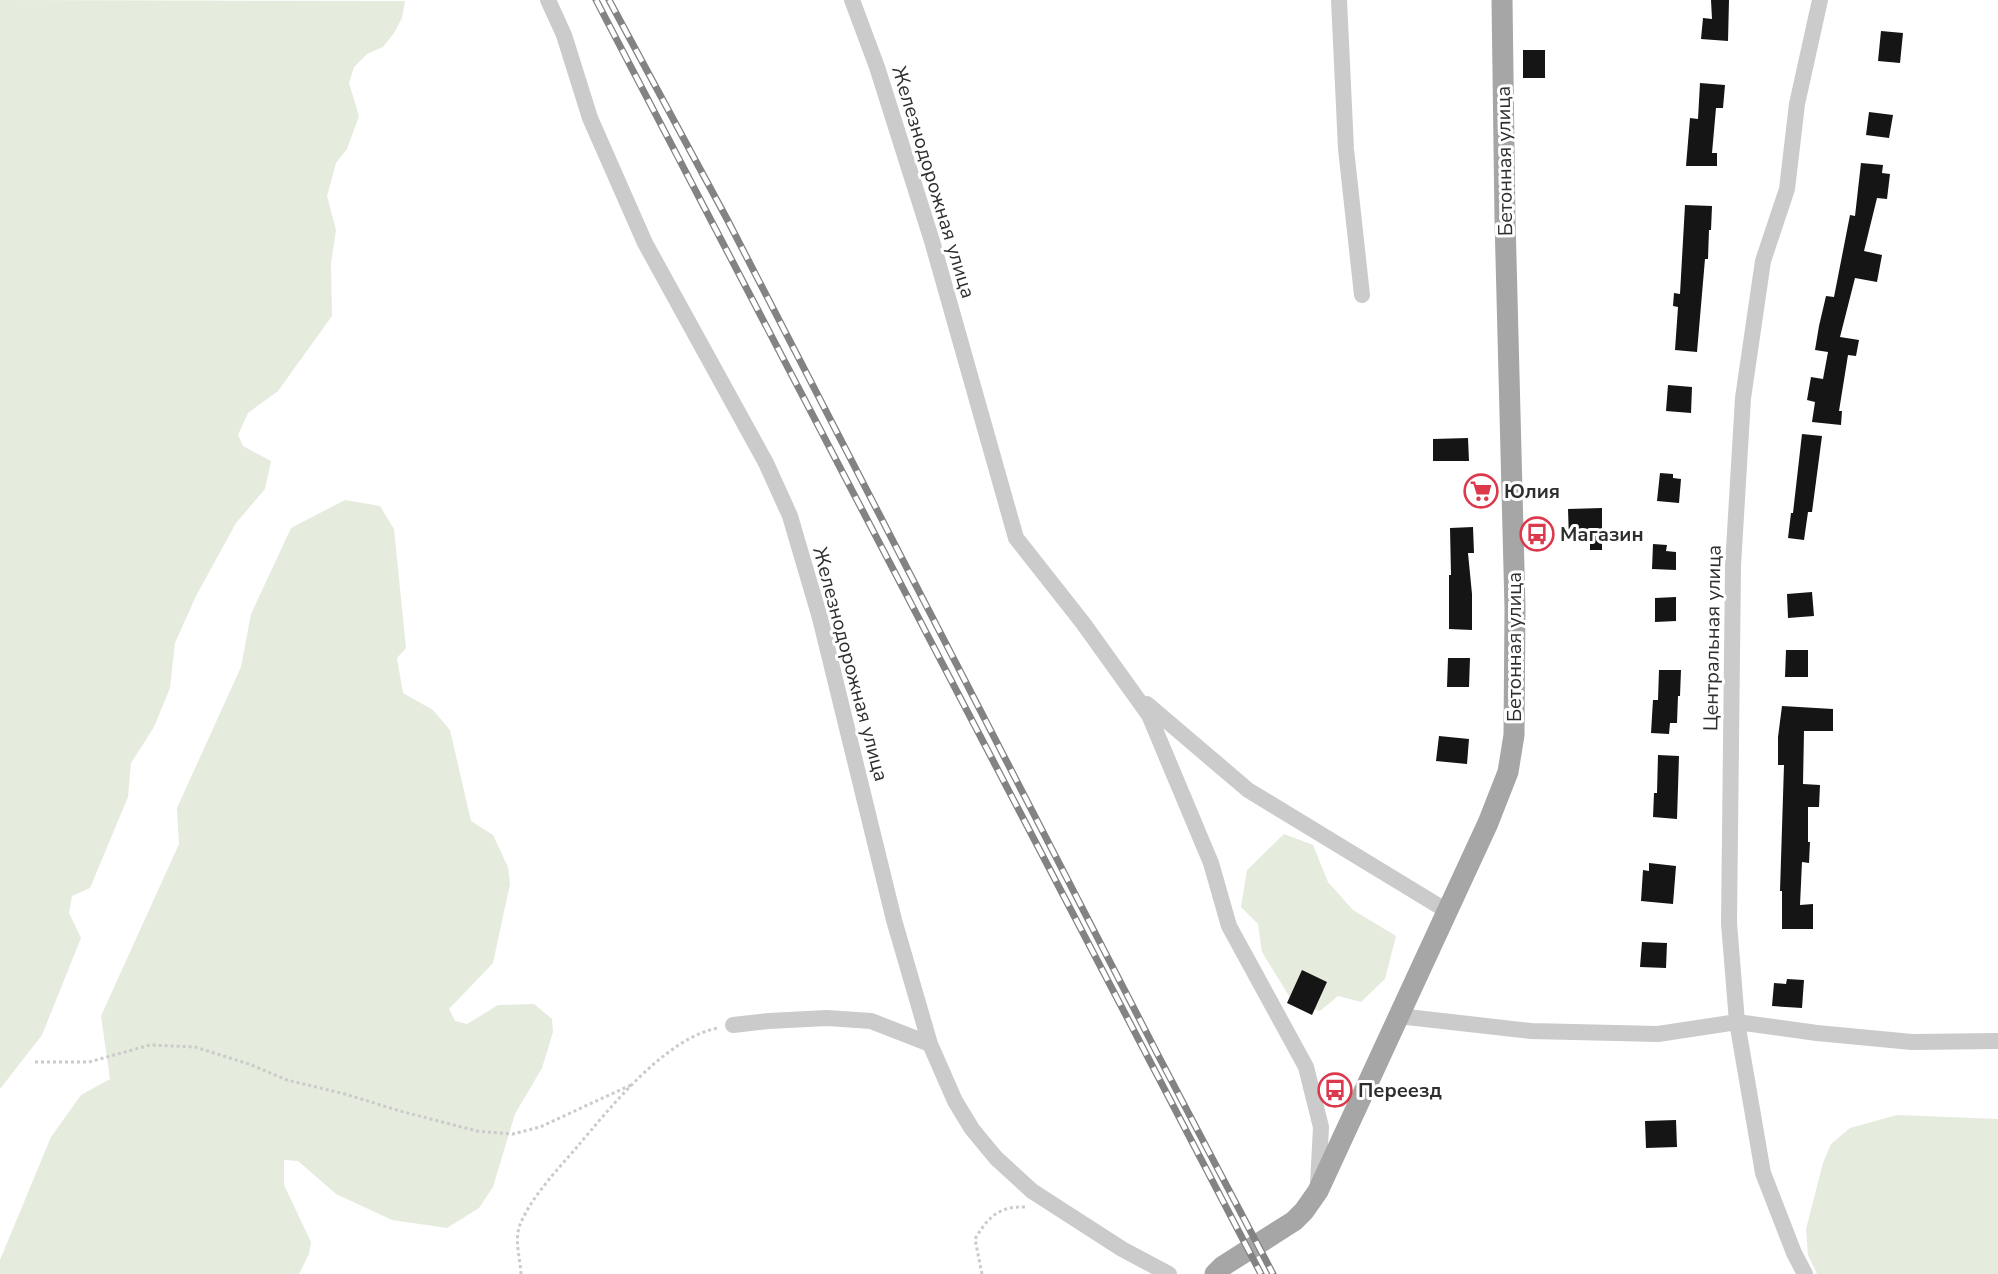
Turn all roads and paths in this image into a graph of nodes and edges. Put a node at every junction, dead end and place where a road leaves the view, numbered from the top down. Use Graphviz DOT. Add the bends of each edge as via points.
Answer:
graph roads {
  1 [pos="548,0"];
  2 [pos="852,0"];
  3 [pos="1339,0"];
  4 [pos="1502,0"];
  5 [pos="1820,0"];
  6 [pos="1362,295"];
  7 [pos="1131,690"];
  8 [pos="1447,911"];
  9 [pos="1398,1016"];
  10 [pos="1737,1022"];
  11 [pos="733,1025"];
  12 [pos="1998,1041"];
  13 [pos="930,1044"];
  14 [pos="35,1062"];
  15 [pos="631,1085"];
  16 [pos="1317,1191"];
  17 [pos="1034,1207"];
  18 [pos="521,1274"];
  19 [pos="982,1274"];
  20 [pos="1169,1274"];
  21 [pos="1215,1274"];
  22 [pos="1805,1274"];
  1 -- 13 [label="street, Железнодорожная улица" via="564,35 590,118 645,243 790,516 820,618 894,920"];
  2 -- 7 [label="street, Железнодорожная улица" via="932,241 1016,538"];
  3 -- 6 [label="street" via="1346,149"];
  4 -- 8 [label="main road, Бетонная улица" via="1515,608 1514,735 1500,796"];
  5 -- 10 [label="street, Центральная улица" via="1797,104 1787,189 1763,261 1743,398 1733,566 1729,923"];
  7 -- 8 [label="street" via="1248,790"];
  7 -- 16 [label="street, Железнодорожная улица" via="1149,716 1211,863 1229,926 1306,1067 1320,1127"];
  8 -- 9 [label="main road, Бетонная улица"];
  9 -- 10 [label="street" via="1531,1031 1658,1034"];
  9 -- 16 [label="main road, Бетонная улица"];
  10 -- 12 [label="street" via="1912,1042"];
  10 -- 22 [label="street, Центральная улица" via="1763,1173"];
  11 -- 13 [label="street" via="827,1018 871,1021"];
  11 -- 15 [label="path" via="707,1030 682,1044"];
  13 -- 20 [label="street, Железнодорожная улица" via="955,1101 996,1158 1032,1191"];
  14 -- 15 [label="path" via="89,1062 150,1045 195,1047 287,1080 400,1111 477,1131 513,1134 540,1127"];
  15 -- 18 [label="path" via="544,1186 521,1222 516,1241"];
  16 -- 21 [label="main road, Бетонная улица" via="1294,1221"];
  17 -- 19 [label="path" via="1010,1206 986,1219 975,1239"];
}
